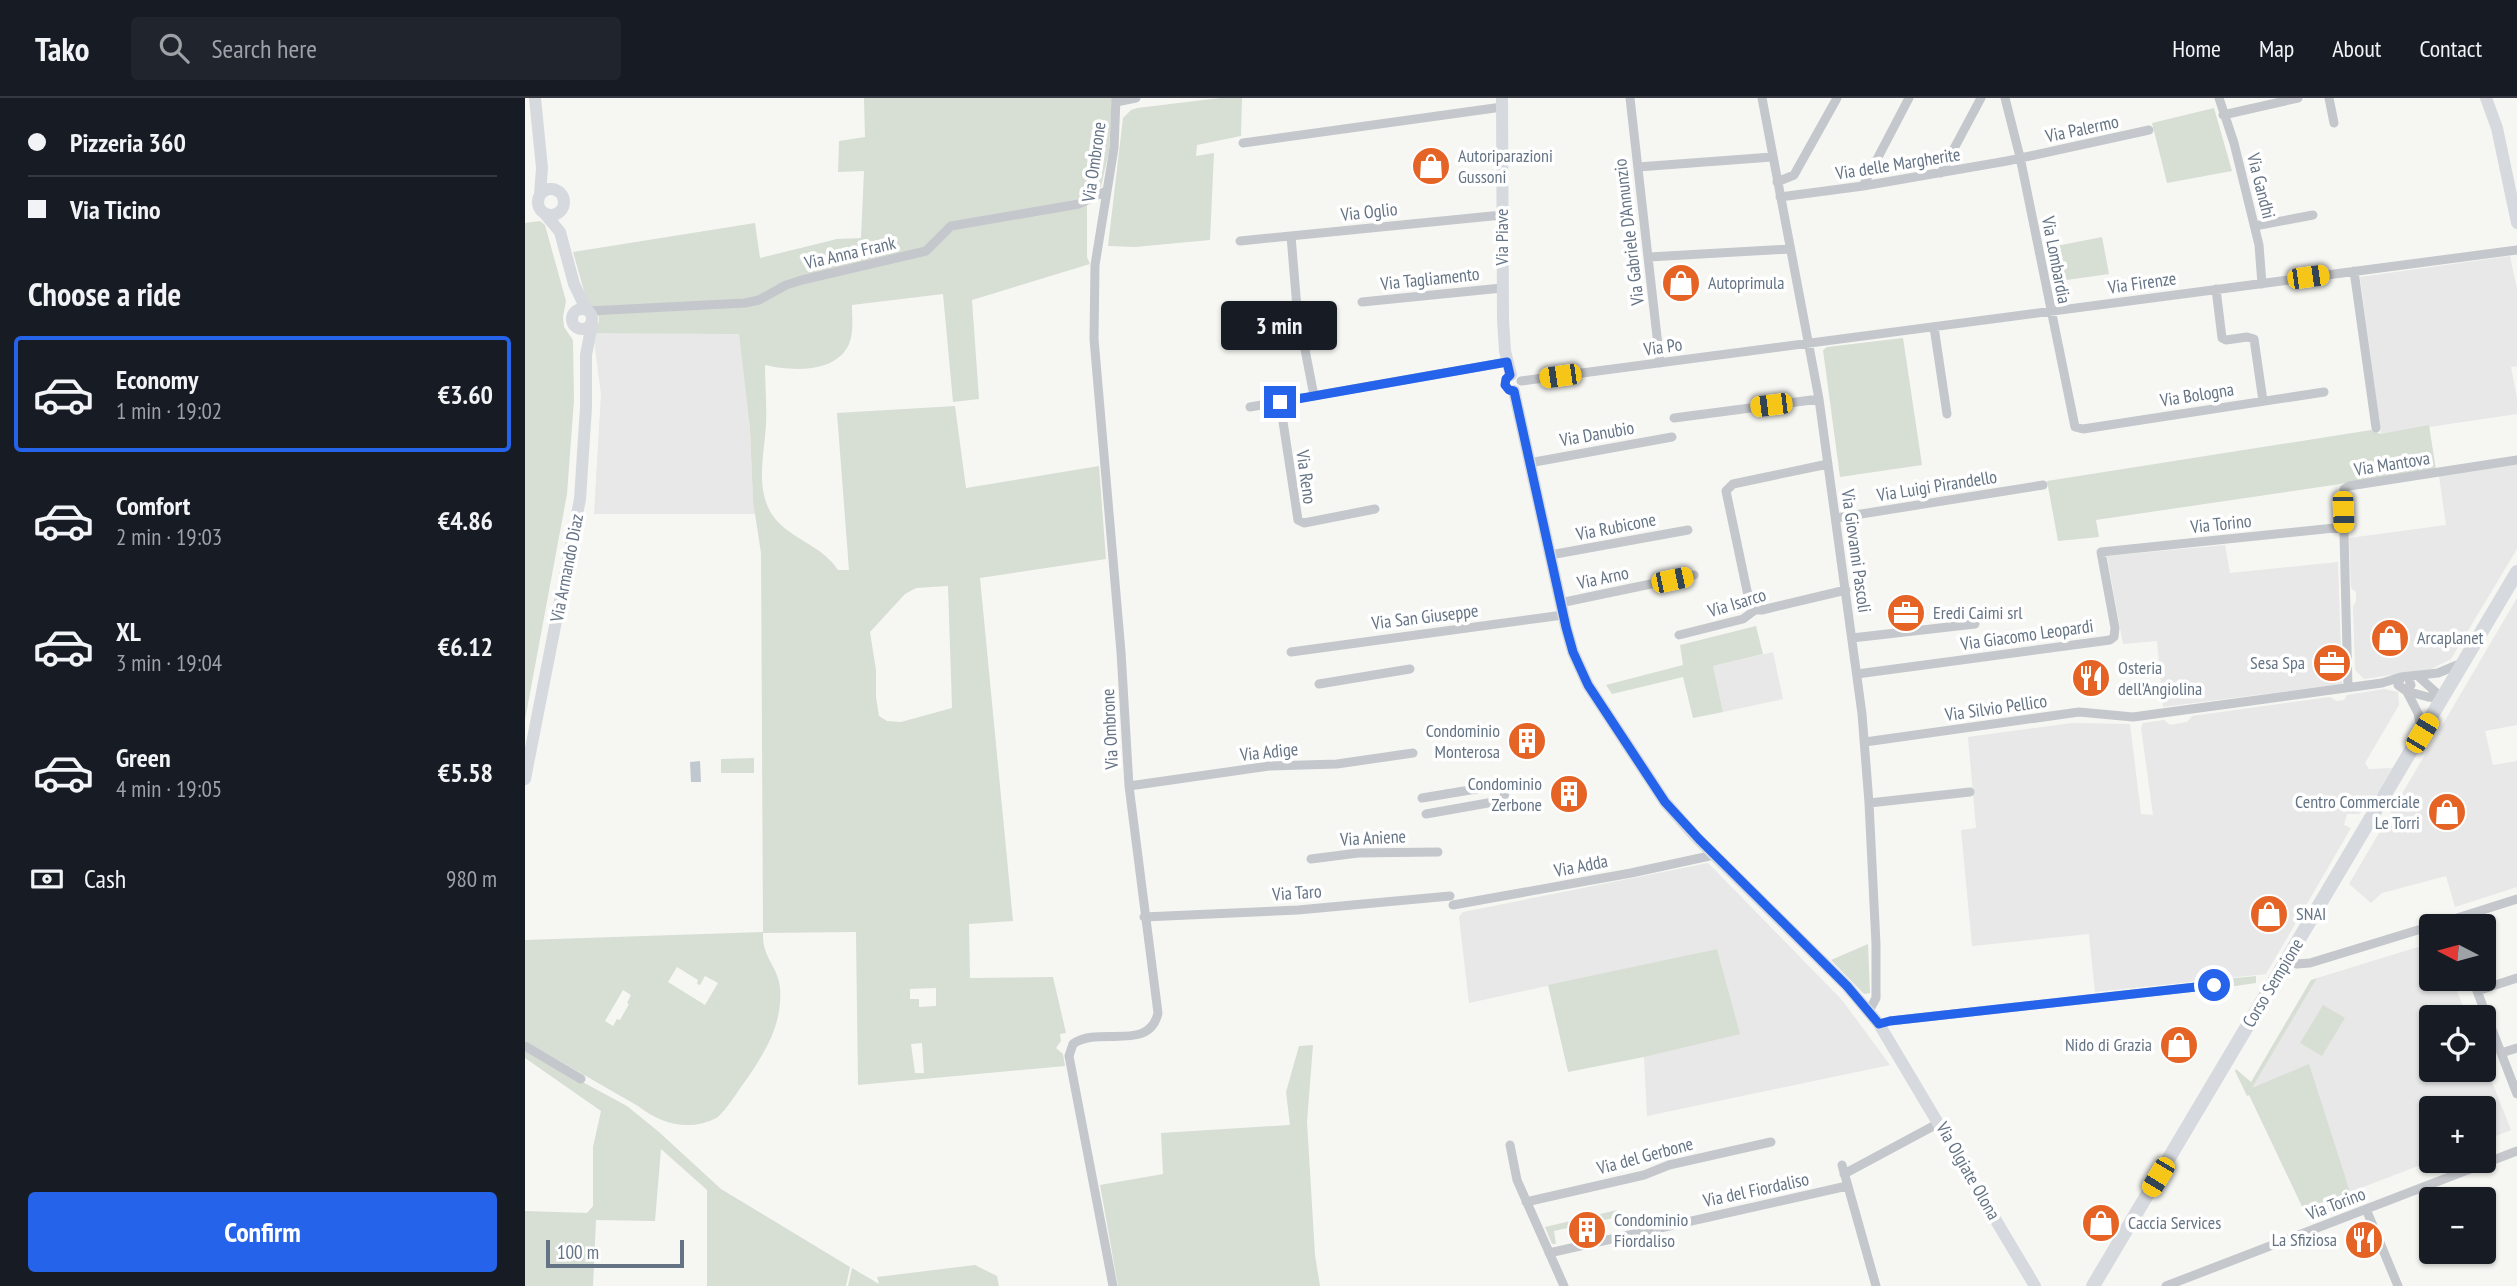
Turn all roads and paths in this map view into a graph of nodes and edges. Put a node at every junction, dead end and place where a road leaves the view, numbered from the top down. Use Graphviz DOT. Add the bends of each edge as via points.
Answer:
graph roads {
  1 [pos="534,98"];
  2 [pos="1136,98"];
  3 [pos="1630,98"];
  4 [pos="1762,98"];
  5 [pos="1837,98"];
  6 [pos="1909,98"];
  7 [pos="1981,98"];
  8 [pos="2005,98"];
  9 [pos="2219,98"];
  10 [pos="2298,98"];
  11 [pos="2329,98"];
  12 [pos="2486,98"];
  13 [pos="1117,100"];
  14 [pos="1502,103"];
  15 [pos="2223,115"];
  16 [pos="2334,123"];
  17 [pos="2149,131"];
  18 [pos="1243,143"];
  19 [pos="1772,156"];
  20 [pos="2020,157"];
  21 [pos="1638,167"];
  22 [pos="542,168"];
  23 [pos="1941,173"];
  24 [pos="1777,182"];
  25 [pos="1863,186"];
  26 [pos="555,190"];
  27 [pos="1106,191"];
  28 [pos="540,194"];
  29 [pos="1780,197"];
  30 [pos="562,208"];
  31 [pos="545,214"];
  32 [pos="1502,215"];
  33 [pos="2313,215"];
  34 [pos="2517,223"];
  35 [pos="2255,226"];
  36 [pos="560,232"];
  37 [pos="1291,236"];
  38 [pos="1240,241"];
  39 [pos="1790,249"];
  40 [pos="2517,250"];
  41 [pos="1649,257"];
  42 [pos="2354,271"];
  43 [pos="574,284"];
  44 [pos="2262,284"];
  45 [pos="1502,288"];
  46 [pos="2216,289"];
  47 [pos="1362,302"];
  48 [pos="2050,312"];
  49 [pos="589,315"];
  50 [pos="575,321"];
  51 [pos="1934,327"];
  52 [pos="1809,343"];
  53 [pos="586,355"];
  54 [pos="1507,362"];
  55 [pos="1660,363"];
  56 [pos="1515,382"];
  57 [pos="2324,392"];
  58 [pos="1314,396"];
  59 [pos="1819,399"];
  60 [pos="2263,401"];
  61 [pos="1280,402"];
  62 [pos="1250,407"];
  63 [pos="1947,414"];
  64 [pos="1674,418"];
  65 [pos="2075,427"];
  66 [pos="2376,428"];
  67 [pos="1672,437"];
  68 [pos="2517,460"];
  69 [pos="1529,463"];
  70 [pos="1828,464"];
  71 [pos="2043,485"];
  72 [pos="1375,509"];
  73 [pos="1836,518"];
  74 [pos="2344,527"];
  75 [pos="1688,530"];
  76 [pos="2101,552"];
  77 [pos="1550,555"];
  78 [pos="2517,572"];
  79 [pos="1694,575"];
  80 [pos="1846,590"];
  81 [pos="1562,609"];
  82 [pos="1755,610"];
  83 [pos="1975,624"];
  84 [pos="1679,635"];
  85 [pos="1852,638"];
  86 [pos="1291,652"];
  87 [pos="2464,662"];
  88 [pos="1410,669"];
  89 [pos="1857,674"];
  90 [pos="2418,676"];
  91 [pos="1319,684"];
  92 [pos="2404,685"];
  93 [pos="2348,687"];
  94 [pos="2442,698"];
  95 [pos="2422,733"];
  96 [pos="1865,742"];
  97 [pos="1413,753"];
  98 [pos="525,779"];
  99 [pos="1129,786"];
  100 [pos="1970,792"];
  101 [pos="1422,798"];
  102 [pos="1869,803"];
  103 [pos="1426,814"];
  104 [pos="1438,852"];
  105 [pos="1714,855"];
  106 [pos="1311,859"];
  107 [pos="2517,899"];
  108 [pos="1452,901"];
  109 [pos="2476,914"];
  110 [pos="1145,917"];
  111 [pos="2419,930"];
  112 [pos="2287,960"];
  113 [pos="2517,978"];
  114 [pos="2214,985"];
  115 [pos="2496,985"];
  116 [pos="2477,991"];
  117 [pos="1869,1010"];
  118 [pos="1879,1024"];
  119 [pos="525,1046"];
  120 [pos="2517,1048"];
  121 [pos="2501,1053"];
  122 [pos="1901,1058"];
  123 [pos="581,1079"];
  124 [pos="2517,1094"];
  125 [pos="1940,1123"];
  126 [pos="1771,1142"];
  127 [pos="1510,1145"];
  128 [pos="2517,1151"];
  129 [pos="1847,1186"];
  130 [pos="1526,1202"];
  131 [pos="2366,1209"];
  132 [pos="1549,1253"];
  133 [pos="2191,1276"];
  134 [pos="1113,1286"];
  135 [pos="1564,1286"];
  136 [pos="1875,1286"];
  137 [pos="2035,1286"];
  138 [pos="2093,1286"];
  139 [pos="2166,1286"];
  140 [pos="2195,1286"];
  141 [pos="2398,1286"];
  1 -- 22 [label="street, Via Armando Diaz"];
  2 -- 13 [label="street"];
  3 -- 21 [label="street, Via Gabriele D'Annunzio"];
  4 -- 19 [label="street, Via Giovanni Pascoli"];
  5 -- 24 [label="street" via="1794,175"];
  6 -- 25 [label="street"];
  7 -- 23 [label="street"];
  8 -- 20 [label="street, Via Lombardia"];
  9 -- 15 [label="street, Via Gandhi"];
  10 -- 15 [label="street"];
  11 -- 16 [label="street"];
  12 -- 34 [label="street"];
  13 -- 27 [label="street, Via Ombrone"];
  14 -- 18 [label="street"];
  14 -- 32 [label="street, Via Piave"];
  15 -- 35 [label="street, Via Gandhi"];
  17 -- 20 [label="street, Via Palermo"];
  19 -- 21 [label="street"];
  19 -- 24 [label="street, Via Giovanni Pascoli"];
  20 -- 23 [label="street, Via delle Margherite"];
  20 -- 48 [label="street, Via Lombardia"];
  21 -- 41 [label="street, Via Gabriele D'Annunzio"];
  22 -- 26 [label="street, Via Armando Diaz"];
  22 -- 28 [label="street, Via Armando Diaz"];
  23 -- 25 [label="street, Via delle Margherite"];
  24 -- 29 [label="street, Via Giovanni Pascoli"];
  25 -- 29 [label="street, Via delle Margherite"];
  26 -- 28 [label="street"];
  26 -- 30 [label="street, Via Armando Diaz" via="563,199"];
  27 -- 49 [label="street, Via Anna Frank" via="1079,204 951,226 926,251 786,285 759,300"];
  27 -- 99 [label="street, Via Ombrone" via="1095,265 1094,339"];
  28 -- 31 [label="street, Via Armando Diaz" via="537,203"];
  29 -- 39 [label="street, Via Giovanni Pascoli"];
  30 -- 31 [label="street" via="554,215"];
  30 -- 36 [label="street, Via Armando Diaz"];
  31 -- 36 [label="street, Via Armando Diaz"];
  32 -- 37 [label="street, Via Oglio"];
  32 -- 45 [label="street, Via Piave"];
  33 -- 35 [label="street"];
  35 -- 44 [label="street, Via Gandhi"];
  36 -- 43 [label="street, Via Armando Diaz"];
  37 -- 38 [label="street, Via Oglio"];
  37 -- 58 [label="street" via="1297,309"];
  39 -- 41 [label="street"];
  39 -- 52 [label="street, Via Giovanni Pascoli"];
  40 -- 42 [label="street, Via Firenze"];
  41 -- 55 [label="street, Via Gabriele D'Annunzio"];
  42 -- 44 [label="street, Via Firenze"];
  42 -- 66 [label="street"];
  43 -- 49 [label="street, Via Armando Diaz"];
  43 -- 50 [label="street, Via Armando Diaz"];
  44 -- 46 [label="street, Via Firenze"];
  45 -- 47 [label="street, Via Tagliamento"];
  45 -- 54 [label="street, Via Piave"];
  46 -- 48 [label="street, Via Firenze"];
  46 -- 60 [label="street" via="2222,338 2254,340"];
  48 -- 51 [label="street, Via Firenze"];
  48 -- 65 [label="street, Via Lombardia"];
  49 -- 50 [label="street" via="580,309"];
  49 -- 50 [label="street" via="587,329"];
  49 -- 53 [label="street, Via Armando Diaz"];
  50 -- 53 [label="street, Via Armando Diaz"];
  51 -- 52 [label="street, Via Firenze"];
  51 -- 63 [label="street"];
  52 -- 55 [label="street, Via Po"];
  52 -- 59 [label="street, Via Giovanni Pascoli"];
  53 -- 98 [label="street, Via Armando Diaz" via="580,499"];
  54 -- 56 [label="street, Via Piave"];
  54 -- 58 [label="street"];
  55 -- 56 [label="street, Via Po"];
  56 -- 69 [label="street, Via Piave"];
  57 -- 60 [label="street, Via Bologna"];
  58 -- 61 [label="street"];
  59 -- 64 [label="street"];
  59 -- 70 [label="street, Via Giovanni Pascoli"];
  60 -- 65 [label="street, Via Bologna"];
  61 -- 62 [label="street"];
  61 -- 72 [label="street, Via Reno" via="1298,520 1304,523"];
  67 -- 69 [label="street, Via Danubio"];
  68 -- 74 [label="street, Via Mantova" via="2349,486 2343,493"];
  69 -- 77 [label="street, Via Piave"];
  70 -- 73 [label="street, Via Giovanni Pascoli"];
  70 -- 82 [label="street" via="1733,484 1726,491 1750,605"];
  71 -- 73 [label="street, Via Luigi Pirandello"];
  73 -- 80 [label="street, Via Giovanni Pascoli"];
  74 -- 76 [label="street, Via Torino"];
  74 -- 93 [label="street, Via Mantova"];
  75 -- 77 [label="street, Via Rubicone"];
  76 -- 89 [label="street, Via Giacomo Leopardi" via="2115,628 2110,640"];
  77 -- 81 [label="street, Via Piave"];
  78 -- 87 [label="main road, Corso Sempione"];
  79 -- 81 [label="street, Via Arno"];
  80 -- 82 [label="street, Via Isarco"];
  80 -- 85 [label="street, Via Giovanni Pascoli"];
  81 -- 86 [label="street, Via San Giuseppe"];
  81 -- 105 [label="street, Via Piave" via="1578,664 1610,720 1665,802"];
  82 -- 84 [label="street, Via Isarco" via="1740,620"];
  83 -- 85 [label="street"];
  85 -- 89 [label="street, Via Giovanni Pascoli"];
  87 -- 90 [label="street, Via Silvio Pellico"];
  87 -- 94 [label="main road, Corso Sempione"];
  88 -- 91 [label="street"];
  89 -- 96 [label="street, Via Giovanni Pascoli"];
  90 -- 92 [label="street, Via Silvio Pellico"];
  90 -- 94 [label="street"];
  92 -- 93 [label="street, Via Silvio Pellico" via="2382,682"];
  92 -- 94 [label="street, Via Silvio Pellico"];
  92 -- 95 [label="street"];
  93 -- 96 [label="street, Via Silvio Pellico" via="2133,716 2078,712"];
  94 -- 95 [label="main road, Corso Sempione"];
  95 -- 112 [label="main road, Corso Sempione"];
  96 -- 102 [label="street, Via Giovanni Pascoli"];
  97 -- 99 [label="street, Via Adige"];
  99 -- 110 [label="street, Via Ombrone"];
  100 -- 102 [label="street"];
  101 -- 103 [label="street" via="1494,786 1505,791 1499,801"];
  102 -- 117 [label="street, Via Giovanni Pascoli" via="1876,994"];
  104 -- 106 [label="street, Via Aniene"];
  105 -- 108 [label="street, Via Adda"];
  105 -- 117 [label="street, Via Piave"];
  107 -- 109 [label="street"];
  108 -- 110 [label="street, Via Taro"];
  110 -- 134 [label="street, Via Ombrone" via="1156,1023 1138,1035 1084,1038 1073,1044 1070,1052"];
  111 -- 112 [label="street" via="2310,963"];
  112 -- 138 [label="main road, Corso Sempione"];
  113 -- 115 [label="street"];
  114 -- 118 [label="street"];
  116 -- 121 [label="street"];
  117 -- 118 [label="street, Via Piave"];
  118 -- 122 [label="street, Via Piave"];
  119 -- 123 [label="street"];
  120 -- 121 [label="street"];
  121 -- 124 [label="street"];
  122 -- 125 [label="street, Via Olgiate Olona"];
  125 -- 129 [label="street" via="1843,1169"];
  125 -- 137 [label="street, Via Olgiate Olona"];
  126 -- 130 [label="street, Via del Gerbone"];
  127 -- 130 [label="street"];
  128 -- 131 [label="street, Via Torino"];
  129 -- 132 [label="street, Via del Fiordaliso"];
  129 -- 136 [label="street"];
  130 -- 132 [label="street"];
  131 -- 133 [label="street, Via Torino"];
  131 -- 141 [label="street"];
  132 -- 135 [label="street"];
  133 -- 139 [label="street, Via Torino"];
  133 -- 140 [label="street"];
}
